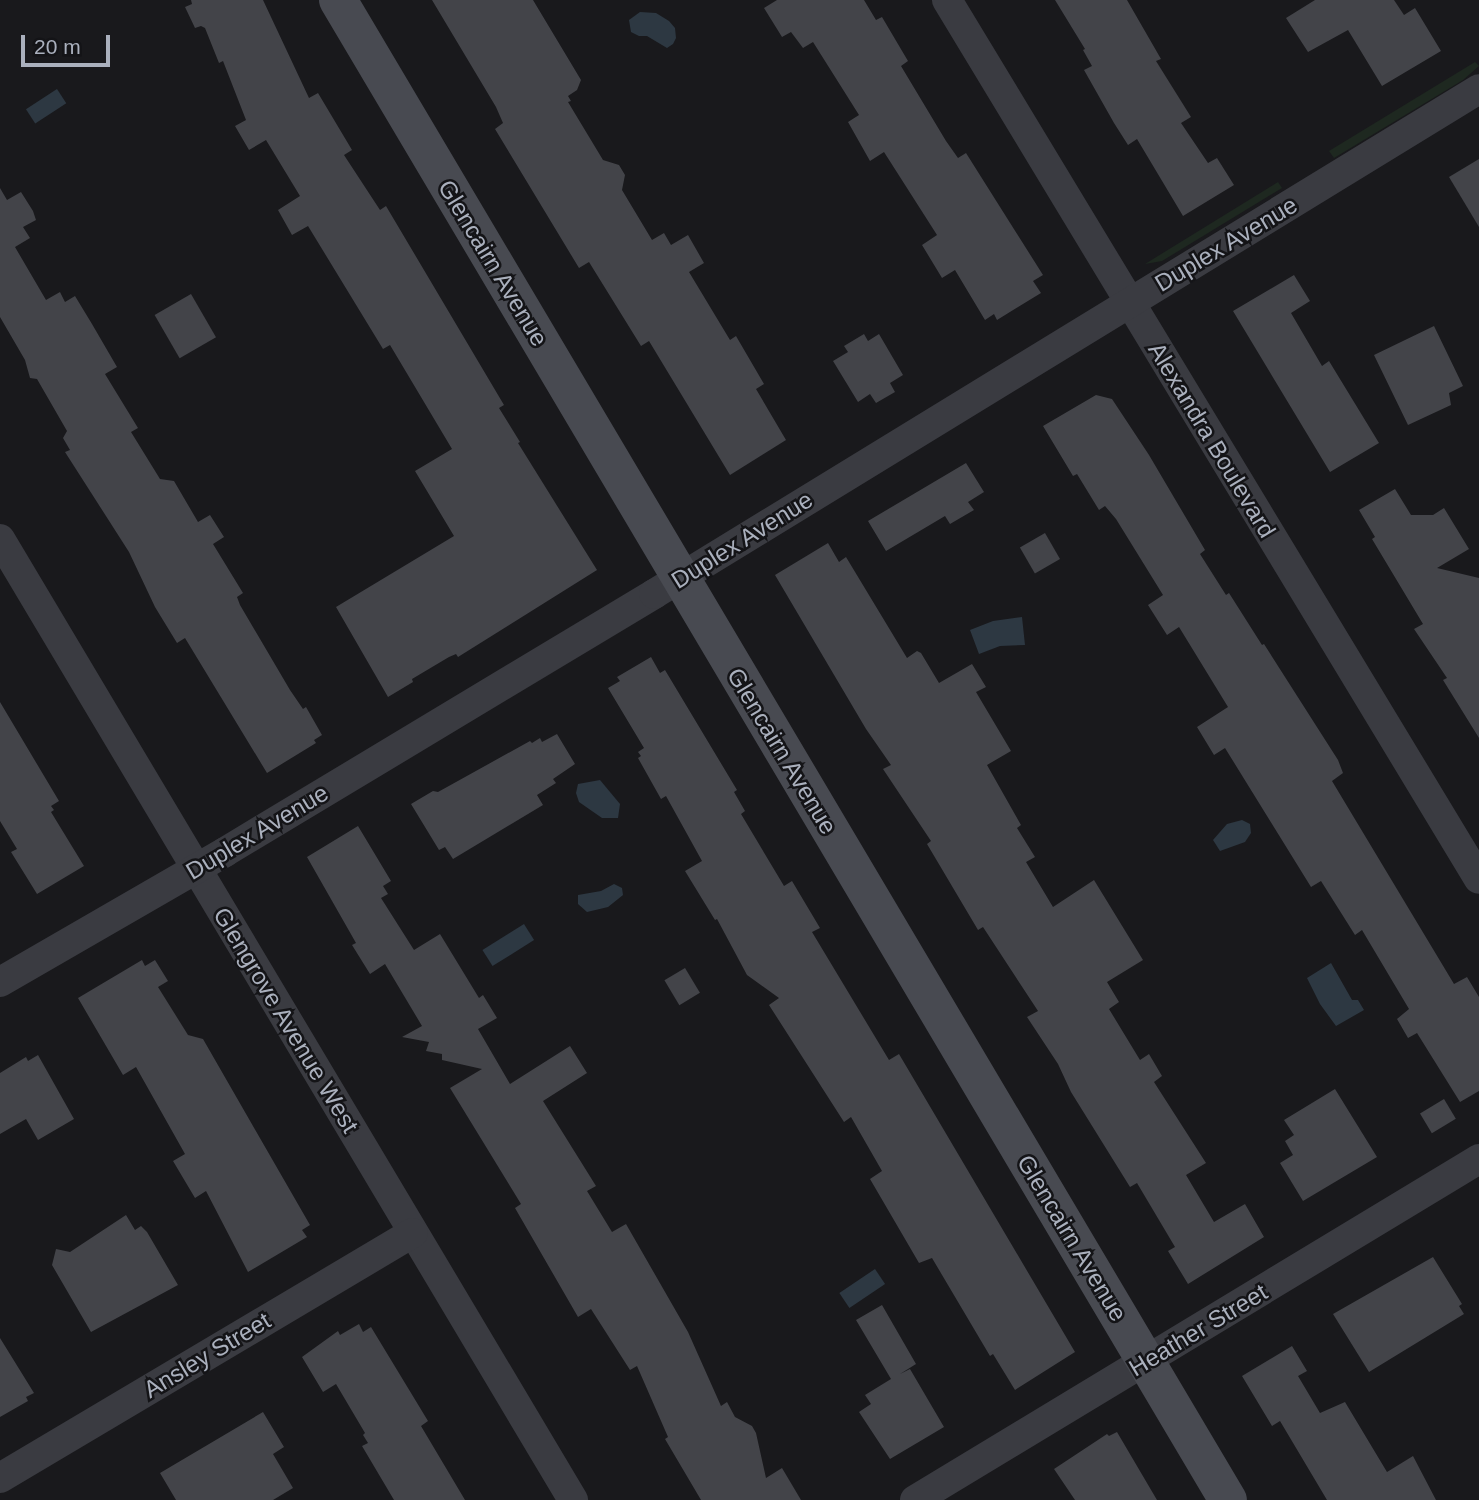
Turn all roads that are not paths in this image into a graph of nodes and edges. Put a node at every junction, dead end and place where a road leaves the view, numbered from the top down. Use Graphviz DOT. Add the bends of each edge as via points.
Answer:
graph roads {
  1 [pos="338,0"];
  2 [pos="947,0"];
  3 [pos="1479,89"];
  4 [pos="1129,303"];
  5 [pos="0,539"];
  6 [pos="680,578"];
  7 [pos="196,868"];
  8 [pos="1479,879"];
  9 [pos="0,982"];
  10 [pos="1479,1159"];
  11 [pos="413,1233"];
  12 [pos="1146,1362"];
  13 [pos="0,1478"];
  14 [pos="573,1500"];
  15 [pos="915,1500"];
  16 [pos="1228,1500"];
  1 -- 6 [label="street, Glencairn Avenue"];
  2 -- 4 [label="street, Alexandra Boulevard"];
  3 -- 4 [label="street, Duplex Avenue"];
  4 -- 6 [label="street, Duplex Avenue"];
  4 -- 8 [label="street, Alexandra Boulevard"];
  5 -- 7 [label="street, Glengrove Avenue West"];
  6 -- 7 [label="street, Duplex Avenue"];
  6 -- 12 [label="street, Glencairn Avenue"];
  7 -- 9 [label="street, Duplex Avenue"];
  7 -- 11 [label="street, Glengrove Avenue West"];
  10 -- 12 [label="street, Heather Street"];
  11 -- 13 [label="street, Ansley Street"];
  11 -- 14 [label="street, Glengrove Avenue West"];
  12 -- 15 [label="street, Heather Street"];
  12 -- 16 [label="street, Glencairn Avenue"];
}
